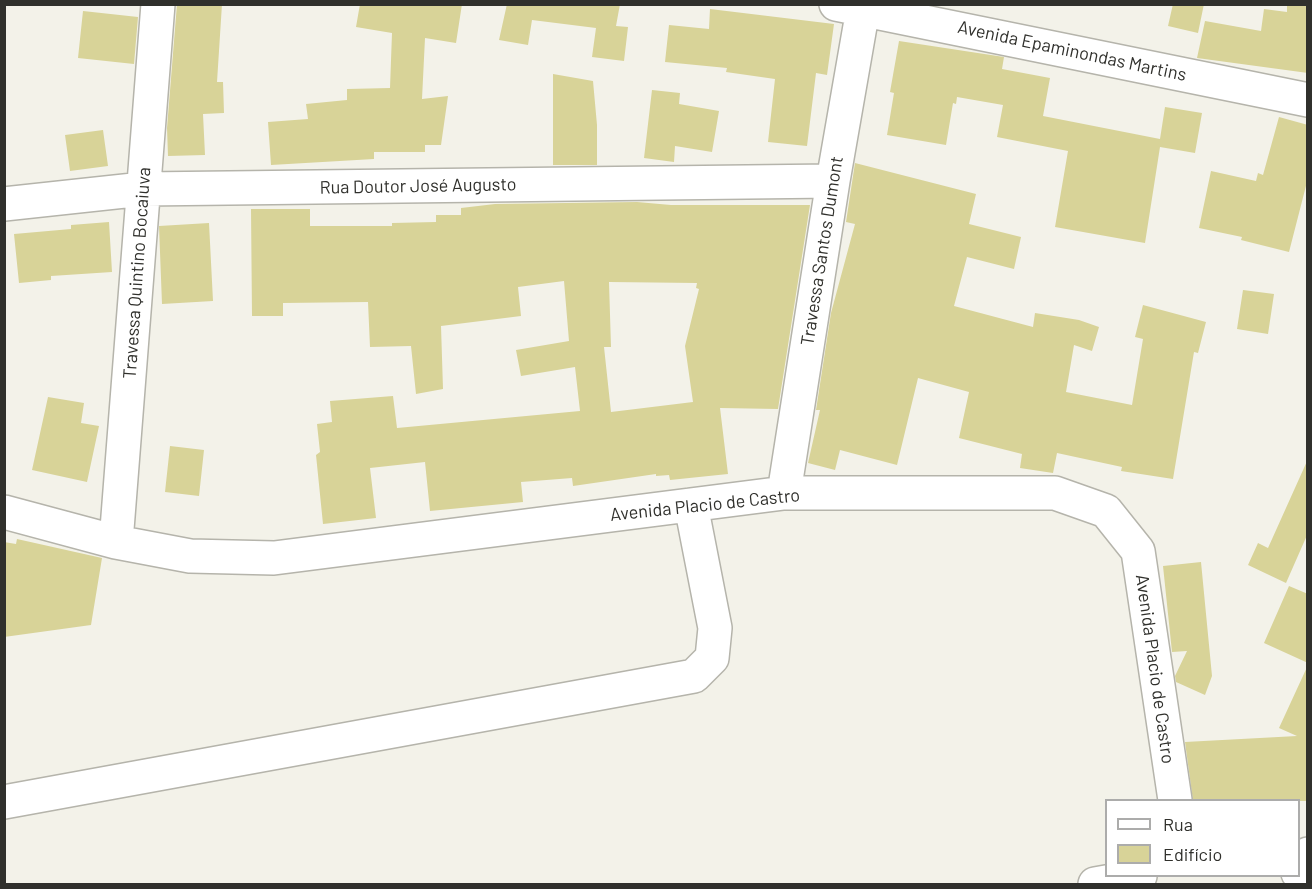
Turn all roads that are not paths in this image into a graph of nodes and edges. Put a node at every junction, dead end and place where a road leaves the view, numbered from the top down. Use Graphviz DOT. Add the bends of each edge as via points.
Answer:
graph roads {
  1 [pos="158,4"];
  2 [pos="850,7"];
  3 [pos="1308,99"];
  4 [pos="833,181"];
  5 [pos="143,189"];
  6 [pos="4,204"];
  7 [pos="784,493"];
  8 [pos="691,505"];
  9 [pos="4,512"];
  10 [pos="116,542"];
  11 [pos="1175,799"];
  12 [pos="4,802"];
  13 [pos="1308,854"];
  14 [pos="1300,870"];
  15 [pos="1135,877"];
  16 [pos="1095,885"];
  1 -- 5 [label="street, Travessa Quintino Bocaiuva"];
  2 -- 3 [label="street, Avenida Epaminondas Martins"];
  2 -- 4 [label="street, Travessa Santos Dumont"];
  4 -- 5 [label="street, Rua Doutor José Augusto"];
  4 -- 7 [label="street, Travessa Santos Dumont"];
  5 -- 6 [label="street, Rua Doutor José Augusto"];
  5 -- 10 [label="street, Travessa Quintino Bocaiuva"];
  7 -- 8 [label="street, Avenida Placio de Castro"];
  7 -- 11 [label="street, Avenida Placio de Castro" via="1055,492 1106,511 1138,551"];
  8 -- 10 [label="street, Avenida Placio de Castro" via="274,558 190,556"];
  8 -- 12 [label="street" via="715,628 712,658 694,676"];
  9 -- 10 [label="street, Avenida Placio de Castro"];
  13 -- 14 [label="street"];
  15 -- 16 [label="street"];
}
